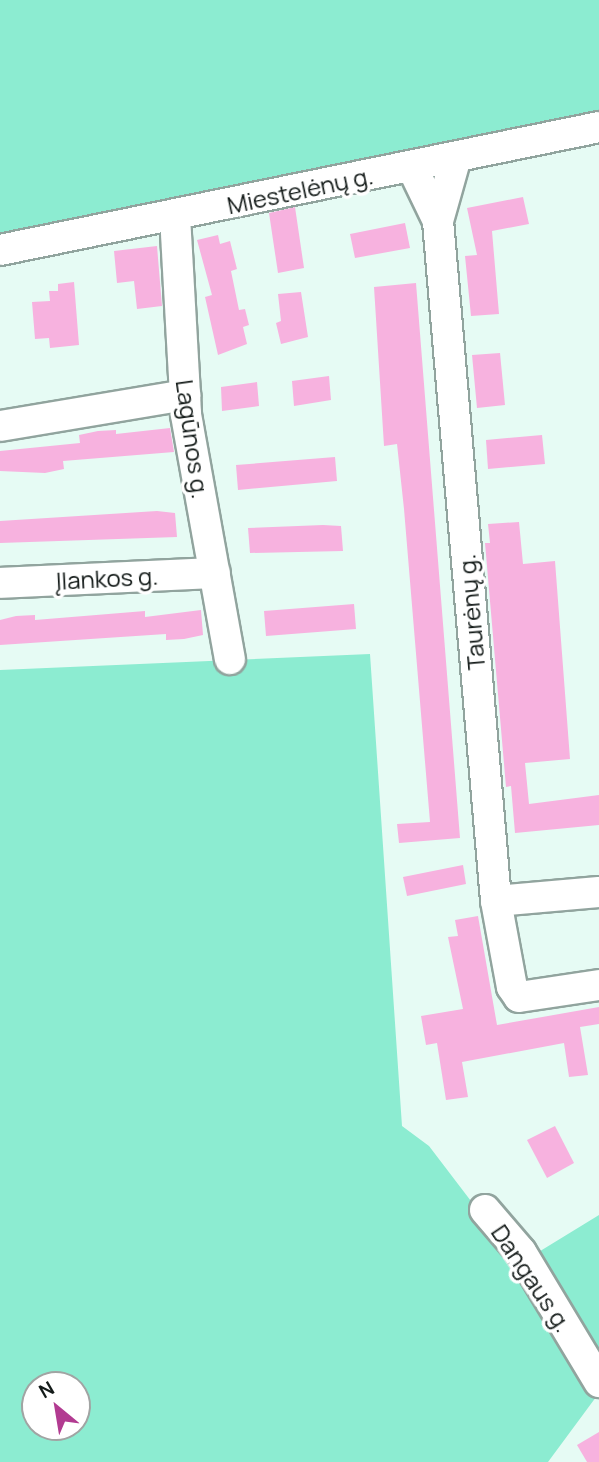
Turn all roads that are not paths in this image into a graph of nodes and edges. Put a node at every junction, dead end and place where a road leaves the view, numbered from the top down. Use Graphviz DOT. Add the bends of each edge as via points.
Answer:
graph roads {
  1 [pos="599,127"];
  2 [pos="456,157"];
  3 [pos="412,167"];
  4 [pos="175,216"];
  5 [pos="438,221"];
  6 [pos="0,250"];
  7 [pos="185,396"];
  8 [pos="0,426"];
  9 [pos="215,573"];
  10 [pos="0,583"];
  11 [pos="230,659"];
  12 [pos="599,892"];
  13 [pos="496,901"];
  14 [pos="599,985"];
  15 [pos="485,1210"];
  16 [pos="599,1382"];
  1 -- 2 [label="street, Miestelėnų g."];
  2 -- 3 [label="street, Miestelėnų g."];
  2 -- 5 [label="street, Taurėnų g."];
  3 -- 4 [label="street, Miestelėnų g."];
  3 -- 5 [label="street, Taurėnų g."];
  4 -- 6 [label="street, Miestelėnų g."];
  4 -- 7 [label="street, Lagūnos g."];
  5 -- 13 [label="street, Taurėnų g."];
  7 -- 8 [label="street"];
  7 -- 9 [label="street, Lagūnos g."];
  9 -- 10 [label="street, Įlankos g."];
  9 -- 11 [label="street, Lagūnos g."];
  12 -- 13 [label="street"];
  13 -- 14 [label="street, Taurėnų g." via="512,987 519,997"];
  15 -- 16 [label="street, Dangaus g." via="521,1252"];
}
